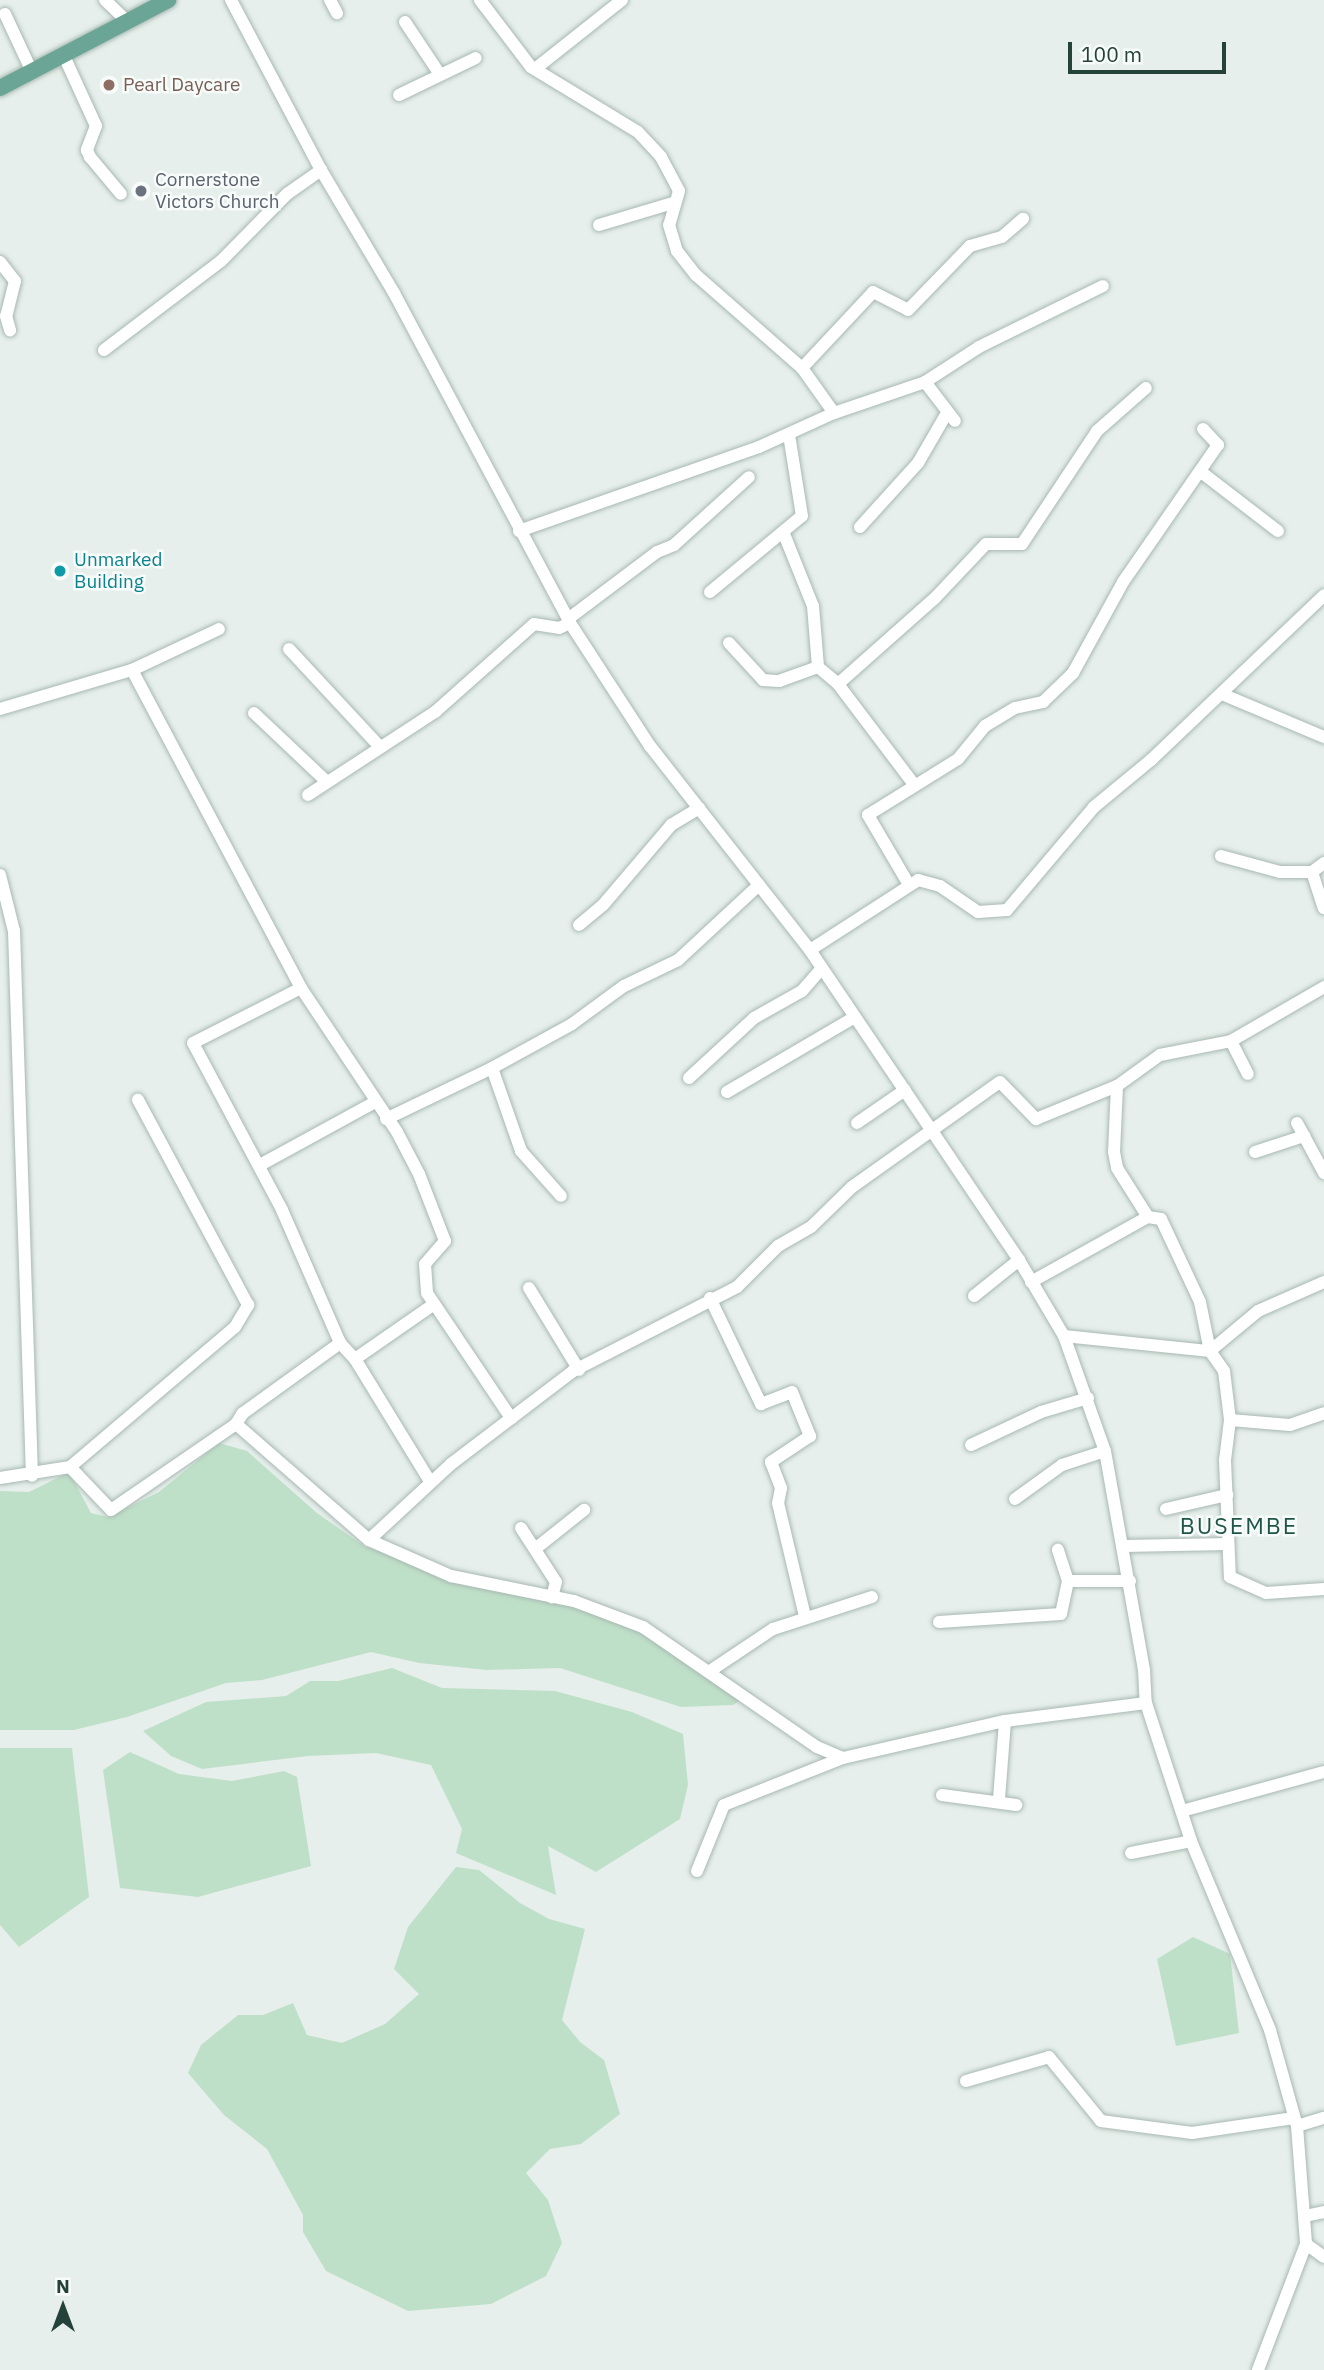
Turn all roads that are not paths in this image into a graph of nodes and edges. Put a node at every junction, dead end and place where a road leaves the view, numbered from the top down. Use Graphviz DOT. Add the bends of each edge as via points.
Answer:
graph roads {
  1 [pos="105,0"];
  2 [pos="168,0"];
  3 [pos="231,0"];
  4 [pos="330,0"];
  5 [pos="480,0"];
  6 [pos="622,0"];
  7 [pos="337,13"];
  8 [pos="5,14"];
  9 [pos="128,22"];
  10 [pos="405,22"];
  11 [pos="64,57"];
  12 [pos="476,58"];
  13 [pos="535,69"];
  14 [pos="32,72"];
  15 [pos="439,73"];
  16 [pos="0,88"];
  17 [pos="399,95"];
  18 [pos="321,170"];
  19 [pos="121,194"];
  20 [pos="673,203"];
  21 [pos="1023,219"];
  22 [pos="599,225"];
  23 [pos="0,262"];
  24 [pos="1103,286"];
  25 [pos="10,330"];
  26 [pos="104,350"];
  27 [pos="802,368"];
  28 [pos="925,382"];
  29 [pos="1146,388"];
  30 [pos="834,413"];
  31 [pos="1203,429"];
  32 [pos="789,435"];
  33 [pos="1201,472"];
  34 [pos="749,477"];
  35 [pos="860,527"];
  36 [pos="519,531"];
  37 [pos="1278,531"];
  38 [pos="784,534"];
  39 [pos="710,592"];
  40 [pos="1324,595"];
  41 [pos="569,621"];
  42 [pos="219,629"];
  43 [pos="729,643"];
  44 [pos="289,649"];
  45 [pos="818,667"];
  46 [pos="132,670"];
  47 [pos="838,684"];
  48 [pos="1222,694"];
  49 [pos="0,709"];
  50 [pos="254,713"];
  51 [pos="1324,737"];
  52 [pos="379,746"];
  53 [pos="327,782"];
  54 [pos="913,783"];
  55 [pos="308,795"];
  56 [pos="699,808"];
  57 [pos="1221,856"];
  58 [pos="1324,863"];
  59 [pos="1312,872"];
  60 [pos="0,875"];
  61 [pos="908,883"];
  62 [pos="759,885"];
  63 [pos="1324,908"];
  64 [pos="579,925"];
  65 [pos="810,950"];
  66 [pos="822,968"];
  67 [pos="1324,987"];
  68 [pos="301,988"];
  69 [pos="855,1017"];
  70 [pos="1231,1041"];
  71 [pos="492,1068"];
  72 [pos="1248,1074"];
  73 [pos="690,1078"];
  74 [pos="1117,1086"];
  75 [pos="905,1090"];
  76 [pos="727,1092"];
  77 [pos="138,1100"];
  78 [pos="375,1102"];
  79 [pos="386,1119"];
  80 [pos="857,1123"];
  81 [pos="1297,1123"];
  82 [pos="931,1129"];
  83 [pos="1304,1136"];
  84 [pos="1255,1152"];
  85 [pos="260,1165"];
  86 [pos="1324,1173"];
  87 [pos="561,1196"];
  88 [pos="1148,1217"];
  89 [pos="1019,1261"];
  90 [pos="1324,1282"];
  91 [pos="1031,1283"];
  92 [pos="529,1288"];
  93 [pos="974,1296"];
  94 [pos="710,1298"];
  95 [pos="435,1304"];
  96 [pos="1064,1336"];
  97 [pos="340,1343"];
  98 [pos="1210,1351"];
  99 [pos="355,1359"];
  100 [pos="579,1370"];
  101 [pos="1087,1398"];
  102 [pos="1324,1413"];
  103 [pos="511,1418"];
  104 [pos="1230,1420"];
  105 [pos="236,1424"];
  106 [pos="971,1445"];
  107 [pos="1105,1451"];
  108 [pos="70,1467"];
  109 [pos="32,1476"];
  110 [pos="0,1478"];
  111 [pos="431,1483"];
  112 [pos="1227,1495"];
  113 [pos="1015,1499"];
  114 [pos="1166,1509"];
  115 [pos="584,1510"];
  116 [pos="521,1528"];
  117 [pos="369,1540"];
  118 [pos="1228,1544"];
  119 [pos="1123,1546"];
  120 [pos="535,1549"];
  121 [pos="1058,1550"];
  122 [pos="1068,1580"];
  123 [pos="1130,1581"];
  124 [pos="1324,1589"];
  125 [pos="552,1597"];
  126 [pos="872,1597"];
  127 [pos="805,1616"];
  128 [pos="939,1622"];
  129 [pos="710,1671"];
  130 [pos="1146,1703"];
  131 [pos="1005,1721"];
  132 [pos="843,1758"];
  133 [pos="1324,1772"];
  134 [pos="942,1795"];
  135 [pos="999,1799"];
  136 [pos="1016,1805"];
  137 [pos="1182,1811"];
  138 [pos="1191,1841"];
  139 [pos="1131,1853"];
  140 [pos="697,1871"];
  141 [pos="966,2081"];
  142 [pos="1324,2118"];
  143 [pos="1295,2122"];
  144 [pos="1324,2212"];
  145 [pos="1306,2216"];
  146 [pos="1306,2244"];
  147 [pos="1324,2257"];
  148 [pos="1258,2370"];
  1 -- 9 [label="street"];
  2 -- 9 [label="main road"];
  3 -- 18 [label="street"];
  4 -- 7 [label="street"];
  5 -- 13 [label="street"];
  6 -- 13 [label="street"];
  8 -- 14 [label="street"];
  9 -- 11 [label="main road"];
  10 -- 15 [label="street"];
  11 -- 14 [label="main road"];
  11 -- 19 [label="street" via="96,126 90,157"];
  12 -- 15 [label="street"];
  13 -- 20 [label="street" via="638,132 676,179 679,191"];
  14 -- 16 [label="main road"];
  15 -- 17 [label="street"];
  18 -- 26 [label="street" via="287,194 221,261"];
  18 -- 36 [label="street" via="391,285"];
  20 -- 22 [label="street"];
  20 -- 27 [label="street" via="669,225 677,251 689,267"];
  21 -- 27 [label="street" via="1002,237 970,246 908,310 873,292"];
  23 -- 25 [label="street" via="15,281 6,316"];
  24 -- 28 [label="street" via="979,347"];
  27 -- 30 [label="street"];
  28 -- 30 [label="street"];
  28 -- 35 [label="street" via="951,417 918,463"];
  29 -- 47 [label="street" via="1097,431 1022,544 986,544"];
  30 -- 32 [label="street"];
  31 -- 33 [label="street" via="1218,445"];
  32 -- 36 [label="street"];
  32 -- 38 [label="street" via="803,506 802,516"];
  33 -- 37 [label="street"];
  33 -- 54 [label="street" via="1123,582 1073,673 1043,702 1015,708 985,726 958,759"];
  34 -- 41 [label="street" via="682,539 657,552"];
  36 -- 41 [label="street"];
  38 -- 39 [label="street"];
  38 -- 45 [label="street" via="813,606"];
  40 -- 48 [label="street"];
  41 -- 52 [label="street" via="559,628 534,624 435,712"];
  41 -- 56 [label="street" via="650,746"];
  42 -- 46 [label="street"];
  43 -- 45 [label="street" via="763,681 779,681"];
  44 -- 52 [label="street"];
  45 -- 47 [label="street"];
  46 -- 49 [label="street"];
  46 -- 68 [label="street"];
  47 -- 54 [label="street"];
  48 -- 51 [label="street"];
  48 -- 61 [label="street" via="1094,807 1007,910 987,915 940,886 926,881"];
  50 -- 53 [label="street"];
  52 -- 53 [label="street"];
  53 -- 55 [label="street"];
  54 -- 61 [label="street" via="868,815"];
  56 -- 62 [label="street"];
  56 -- 64 [label="street" via="671,825 603,905"];
  57 -- 59 [label="street" via="1280,872"];
  58 -- 59 [label="street"];
  59 -- 63 [label="street"];
  60 -- 109 [label="street" via="14,931"];
  61 -- 65 [label="street"];
  62 -- 65 [label="street"];
  62 -- 71 [label="street" via="678,960 624,986 572,1024"];
  65 -- 66 [label="street"];
  66 -- 69 [label="street"];
  66 -- 73 [label="street" via="802,991 754,1018"];
  67 -- 70 [label="street"];
  68 -- 78 [label="street"];
  68 -- 85 [label="street" via="193,1043"];
  69 -- 75 [label="street"];
  69 -- 76 [label="street"];
  70 -- 72 [label="street"];
  70 -- 74 [label="street" via="1160,1055"];
  71 -- 79 [label="street"];
  71 -- 87 [label="street" via="521,1151"];
  74 -- 82 [label="street" via="1036,1119 1000,1082"];
  74 -- 88 [label="street" via="1117,1168"];
  75 -- 80 [label="street"];
  75 -- 82 [label="street"];
  77 -- 108 [label="street" via="248,1304 235,1327"];
  78 -- 79 [label="street"];
  78 -- 85 [label="street"];
  79 -- 95 [label="street" via="419,1174 444,1241 425,1265 427,1293"];
  81 -- 83 [label="street"];
  82 -- 89 [label="street"];
  82 -- 94 [label="street" via="852,1187 812,1226 778,1246 737,1287"];
  83 -- 84 [label="street"];
  83 -- 86 [label="street"];
  85 -- 97 [label="street"];
  88 -- 91 [label="street"];
  88 -- 98 [label="street" via="1161,1219 1174,1245 1200,1302"];
  89 -- 91 [label="street"];
  89 -- 93 [label="street"];
  90 -- 98 [label="street" via="1258,1311"];
  91 -- 96 [label="street"];
  92 -- 100 [label="street"];
  94 -- 100 [label="street"];
  94 -- 127 [label="street" via="761,1404 792,1392 810,1436 771,1462 781,1488 778,1503"];
  95 -- 99 [label="street"];
  95 -- 103 [label="street"];
  96 -- 98 [label="street"];
  96 -- 101 [label="street"];
  97 -- 99 [label="street"];
  97 -- 105 [label="street" via="243,1413"];
  98 -- 104 [label="street" via="1224,1371"];
  99 -- 111 [label="street"];
  100 -- 103 [label="street"];
  101 -- 106 [label="street" via="1041,1412"];
  101 -- 107 [label="street"];
  102 -- 104 [label="street" via="1290,1425"];
  103 -- 111 [label="street"];
  104 -- 112 [label="street"];
  105 -- 108 [label="street" via="111,1510"];
  105 -- 117 [label="street"];
  107 -- 113 [label="street" via="1062,1465"];
  107 -- 119 [label="street"];
  108 -- 109 [label="street"];
  109 -- 110 [label="street"];
  111 -- 117 [label="street"];
  112 -- 114 [label="street"];
  112 -- 118 [label="street"];
  115 -- 120 [label="street"];
  116 -- 120 [label="street"];
  117 -- 125 [label="street" via="451,1576"];
  118 -- 119 [label="street"];
  118 -- 124 [label="street" via="1230,1577 1266,1593"];
  119 -- 123 [label="street"];
  120 -- 125 [label="street" via="556,1581"];
  121 -- 122 [label="street"];
  122 -- 123 [label="street"];
  122 -- 128 [label="street" via="1061,1614"];
  123 -- 130 [label="street"];
  125 -- 129 [label="street" via="643,1627"];
  126 -- 127 [label="street"];
  127 -- 129 [label="street" via="773,1629"];
  129 -- 132 [label="street" via="817,1747"];
  130 -- 131 [label="street"];
  130 -- 137 [label="street"];
  131 -- 132 [label="street"];
  131 -- 135 [label="street"];
  132 -- 140 [label="street" via="724,1805"];
  133 -- 137 [label="street"];
  134 -- 135 [label="street"];
  135 -- 136 [label="street"];
  137 -- 138 [label="street"];
  138 -- 139 [label="street"];
  138 -- 143 [label="street" via="1270,2030"];
  141 -- 143 [label="street" via="1049,2057 1101,2121 1192,2133"];
  142 -- 143 [label="street"];
  143 -- 145 [label="street"];
  144 -- 145 [label="street"];
  145 -- 146 [label="street"];
  146 -- 147 [label="street"];
  146 -- 148 [label="street"];
}
